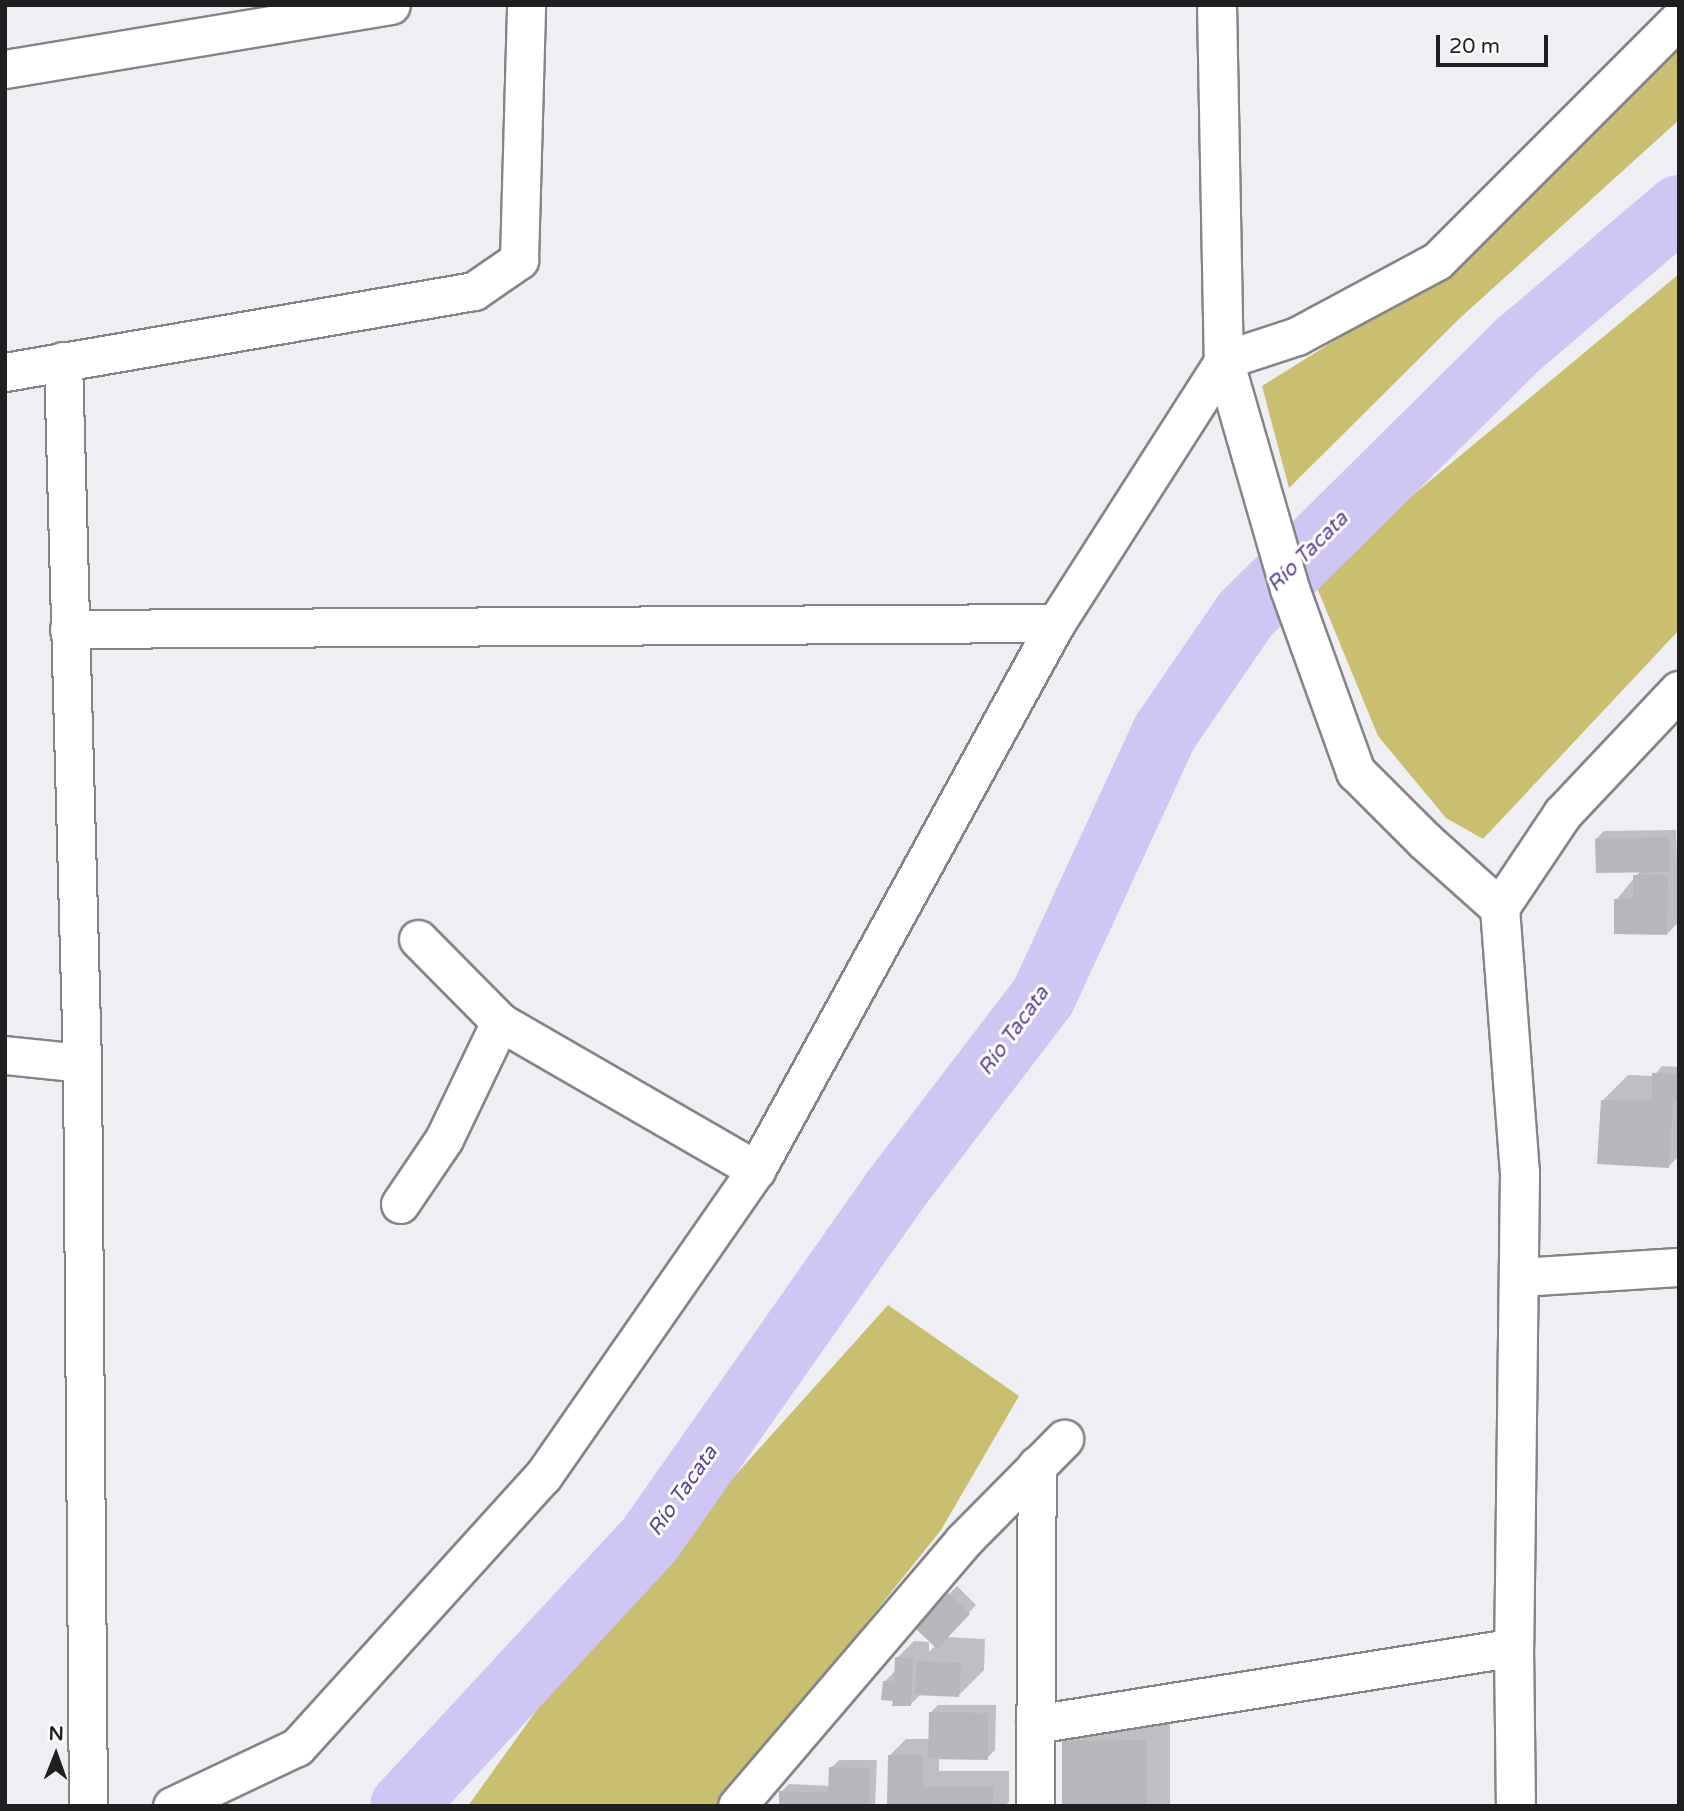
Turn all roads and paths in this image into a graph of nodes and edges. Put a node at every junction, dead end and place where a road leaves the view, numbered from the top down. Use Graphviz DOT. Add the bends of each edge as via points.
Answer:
graph roads {
  1 [pos="526,5"];
  2 [pos="1217,5"];
  3 [pos="380,6"];
  4 [pos="1679,19"];
  5 [pos="5,69"];
  6 [pos="1224,360"];
  7 [pos="64,361"];
  8 [pos="5,372"];
  9 [pos="1056,623"];
  10 [pos="69,629"];
  11 [pos="1679,691"];
  12 [pos="1500,908"];
  13 [pos="418,939"];
  14 [pos="500,1022"];
  15 [pos="5,1055"];
  16 [pos="82,1063"];
  17 [pos="756,1170"];
  18 [pos="400,1204"];
  19 [pos="1679,1267"];
  20 [pos="1519,1276"];
  21 [pos="1064,1439"];
  22 [pos="1037,1465"];
  23 [pos="1514,1647"];
  24 [pos="1035,1724"];
  25 [pos="749,1799"];
  26 [pos="89,1806"];
  27 [pos="172,1806"];
  28 [pos="1035,1806"];
  29 [pos="1516,1806"];
  1 -- 7 [label="street" via="519,260 474,291"];
  2 -- 6 [label="street"];
  3 -- 5 [label="street"];
  4 -- 6 [label="street" via="1437,261 1297,336"];
  6 -- 9 [label="street"];
  6 -- 12 [label="street" via="1290,589 1356,772"];
  7 -- 8 [label="street"];
  7 -- 10 [label="street"];
  9 -- 10 [label="street"];
  9 -- 17 [label="street"];
  10 -- 16 [label="street"];
  11 -- 12 [label="street" via="1563,814"];
  12 -- 20 [label="street" via="1520,1173"];
  13 -- 14 [label="street"];
  14 -- 17 [label="street"];
  14 -- 18 [label="street" via="444,1139"];
  15 -- 16 [label="street"];
  16 -- 26 [label="street"];
  17 -- 27 [label="street" via="543,1476 297,1747"];
  19 -- 20 [label="street"];
  20 -- 23 [label="street"];
  21 -- 22 [label="street"];
  22 -- 24 [label="street"];
  22 -- 25 [label="street" via="963,1541"];
  23 -- 24 [label="street"];
  23 -- 29 [label="street"];
  24 -- 28 [label="street"];
}
